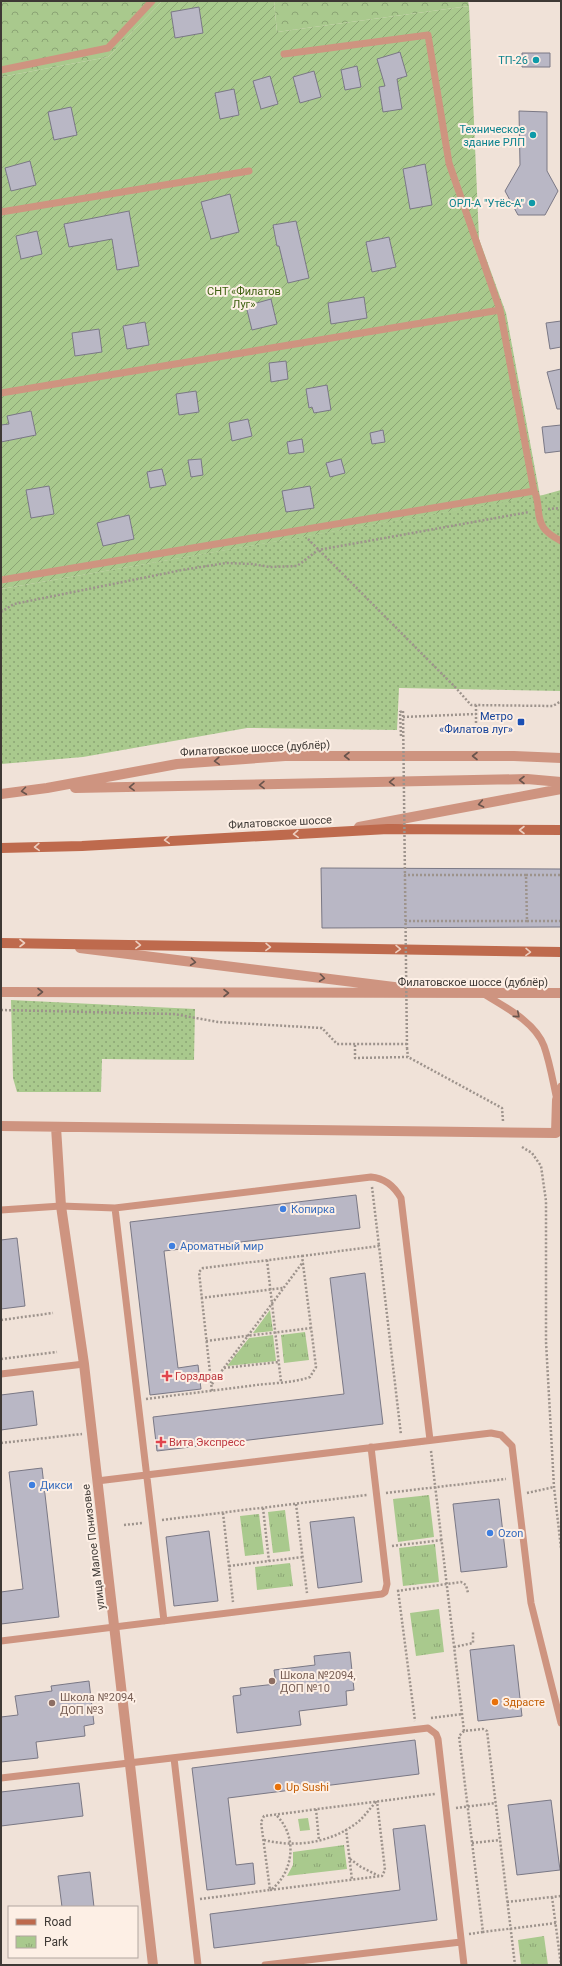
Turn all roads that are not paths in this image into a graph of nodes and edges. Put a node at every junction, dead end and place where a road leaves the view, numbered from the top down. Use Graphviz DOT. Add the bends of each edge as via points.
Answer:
graph roads {
  1 [pos="152,1"];
  2 [pos="284,54"];
  3 [pos="1,70"];
  4 [pos="249,171"];
  5 [pos="1,212"];
  6 [pos="500,310"];
  7 [pos="1,393"];
  8 [pos="534,491"];
  9 [pos="561,541"];
  10 [pos="1,580"];
  11 [pos="561,758"];
  12 [pos="561,782"];
  13 [pos="47,788"];
  14 [pos="561,789"];
  15 [pos="1,794"];
  16 [pos="561,830"];
  17 [pos="335,832"];
  18 [pos="1,848"];
  19 [pos="1,943"];
  20 [pos="43,943"];
  21 [pos="561,952"];
  22 [pos="1,992"];
  23 [pos="456,994"];
  24 [pos="484,994"];
  25 [pos="561,994"];
  26 [pos="561,1086"];
  27 [pos="557,1100"];
  28 [pos="1,1126"];
  29 [pos="56,1127"];
  30 [pos="61,1206"];
  31 [pos="115,1208"];
  32 [pos="1,1210"];
  33 [pos="84,1364"];
  34 [pos="1,1374"];
  35 [pos="430,1440"];
  36 [pos="371,1448"];
  37 [pos="147,1475"];
  38 [pos="97,1481"];
  39 [pos="164,1621"];
  40 [pos="114,1627"];
  41 [pos="1,1641"];
  42 [pos="561,1723"];
  43 [pos="174,1758"];
  44 [pos="130,1763"];
  45 [pos="1,1778"];
  46 [pos="461,1942"];
  47 [pos="153,1965"];
  48 [pos="198,1965"];
  49 [pos="265,1965"];
  50 [pos="464,1965"];
  1 -- 3 [label="lane" via="108,48"];
  2 -- 6 [label="lane" via="428,36 449,163"];
  4 -- 5 [label="lane"];
  6 -- 7 [label="lane"];
  6 -- 8 [label="lane"];
  8 -- 9 [label="lane" via="537,496 540,523 549,535"];
  8 -- 10 [label="lane"];
  11 -- 13 [label="street, Филатовское шоссе (дублёр), one-way" via="285,756 177,764"];
  12 -- 13 [label="street, one-way" via="527,779"];
  13 -- 15 [label="street, Филатовское шоссе (дублёр), one-way"];
  14 -- 17 [label="street, one-way"];
  16 -- 17 [label="main road, Филатовское шоссе, one-way"];
  17 -- 18 [label="main road, Филатовское шоссе, one-way"];
  19 -- 20 [label="main road, one-way"];
  20 -- 21 [label="main road, one-way"];
  20 -- 23 [label="street, one-way"];
  22 -- 23 [label="street, Филатовское шоссе (дублёр), one-way"];
  23 -- 24 [label="street, Филатовское шоссе (дублёр)"];
  24 -- 25 [label="street, Филатовское шоссе (дублёр)"];
  24 -- 27 [label="lane, one-way" via="532,1028 543,1045"];
  26 -- 27 [label="lane"];
  27 -- 29 [label="street" via="556,1133"];
  28 -- 29 [label="street"];
  29 -- 30 [label="street, улица Малое Понизовье"];
  30 -- 31 [label="lane"];
  30 -- 32 [label="lane"];
  30 -- 33 [label="street, улица Малое Понизовье"];
  31 -- 35 [label="lane" via="370,1177 389,1183 401,1198"];
  31 -- 37 [label="lane"];
  33 -- 34 [label="lane"];
  33 -- 38 [label="street, улица Малое Понизовье"];
  35 -- 36 [label="lane"];
  35 -- 42 [label="lane" via="491,1433 501,1435 512,1446 531,1603"];
  36 -- 37 [label="lane"];
  36 -- 39 [label="lane" via="387,1584 385,1592 379,1595"];
  37 -- 38 [label="lane"];
  37 -- 39 [label="lane"];
  38 -- 40 [label="street, улица Малое Понизовье"];
  39 -- 40 [label="lane"];
  40 -- 41 [label="lane"];
  40 -- 44 [label="street, улица Малое Понизовье"];
  43 -- 44 [label="lane"];
  43 -- 46 [label="lane" via="416,1729 432,1730 438,1739"];
  43 -- 48 [label="lane"];
  44 -- 45 [label="lane"];
  44 -- 47 [label="street, улица Малое Понизовье"];
  46 -- 49 [label="lane"];
  46 -- 50 [label="lane"];
}
